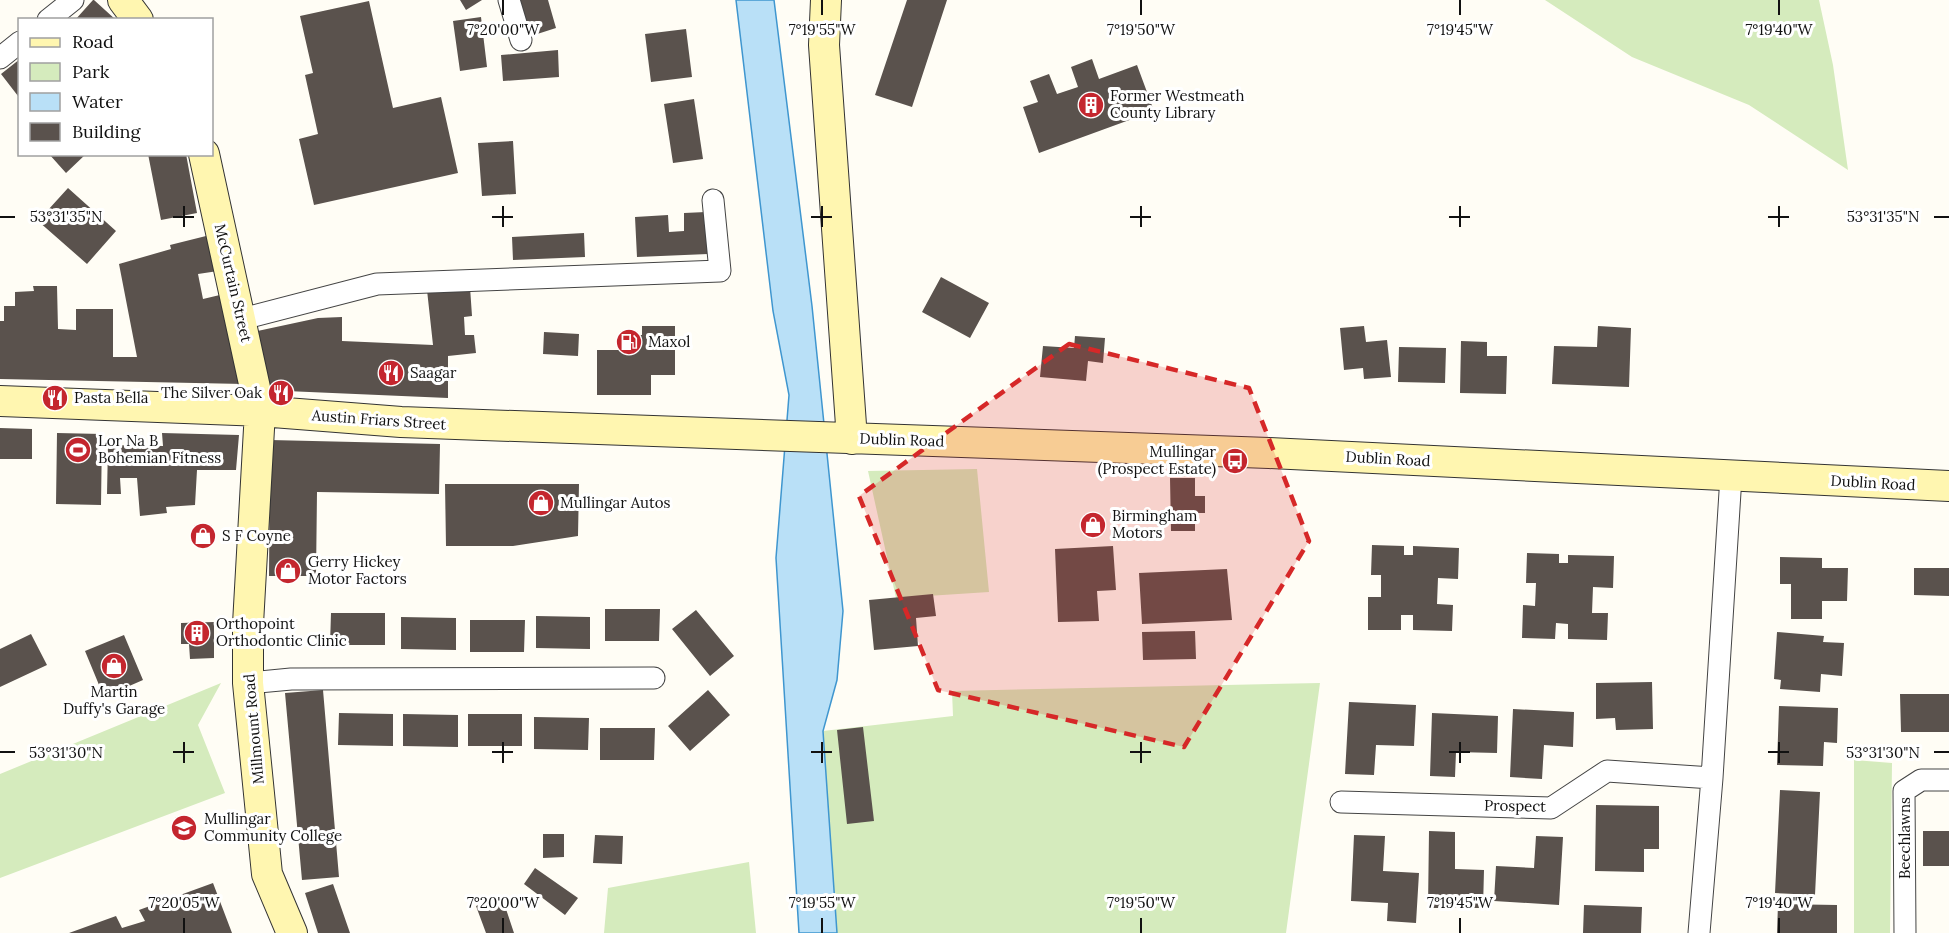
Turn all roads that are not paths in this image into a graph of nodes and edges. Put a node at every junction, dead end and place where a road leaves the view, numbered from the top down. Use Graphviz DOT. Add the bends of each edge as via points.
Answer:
graph roads {
  1 [pos="73,0"];
  2 [pos="123,0"];
  3 [pos="509,0"];
  4 [pos="826,0"];
  5 [pos="50,18"];
  6 [pos="136,18"];
  7 [pos="521,40"];
  8 [pos="18,44"];
  9 [pos="0,58"];
  10 [pos="204,156"];
  11 [pos="713,200"];
  12 [pos="242,319"];
  13 [pos="0,401"];
  14 [pos="260,411"];
  15 [pos="839,438"];
  16 [pos="1731,476"];
  17 [pos="1949,486"];
  18 [pos="654,678"];
  19 [pos="248,682"];
  20 [pos="1713,778"];
  21 [pos="1949,780"];
  22 [pos="1341,802"];
  23 [pos="292,933"];
  24 [pos="1699,933"];
  25 [pos="1905,933"];
  1 -- 5 [label="street"];
  2 -- 6 [label="main road"];
  3 -- 7 [label="street"];
  4 -- 15 [label="main road" via="824,45"];
  8 -- 9 [label="street"];
  10 -- 12 [label="main road, McCurtain Street"];
  11 -- 12 [label="street" via="720,270 377,284"];
  12 -- 14 [label="main road, McCurtain Street"];
  13 -- 14 [label="main road, Austin Friars Street"];
  14 -- 15 [label="main road, Austin Friars Street" via="401,422"];
  14 -- 19 [label="main road, Millmount Road"];
  15 -- 16 [label="main road, Dublin Road" via="1280,453"];
  16 -- 17 [label="main road, Dublin Road"];
  16 -- 20 [label="street"];
  18 -- 19 [label="street"];
  19 -- 23 [label="main road, Millmount Road" via="267,874"];
  20 -- 22 [label="street, Prospect" via="1607,771 1551,808"];
  20 -- 24 [label="street"];
  21 -- 25 [label="street, Beechlawns" via="1921,780 1904,791"];
}
